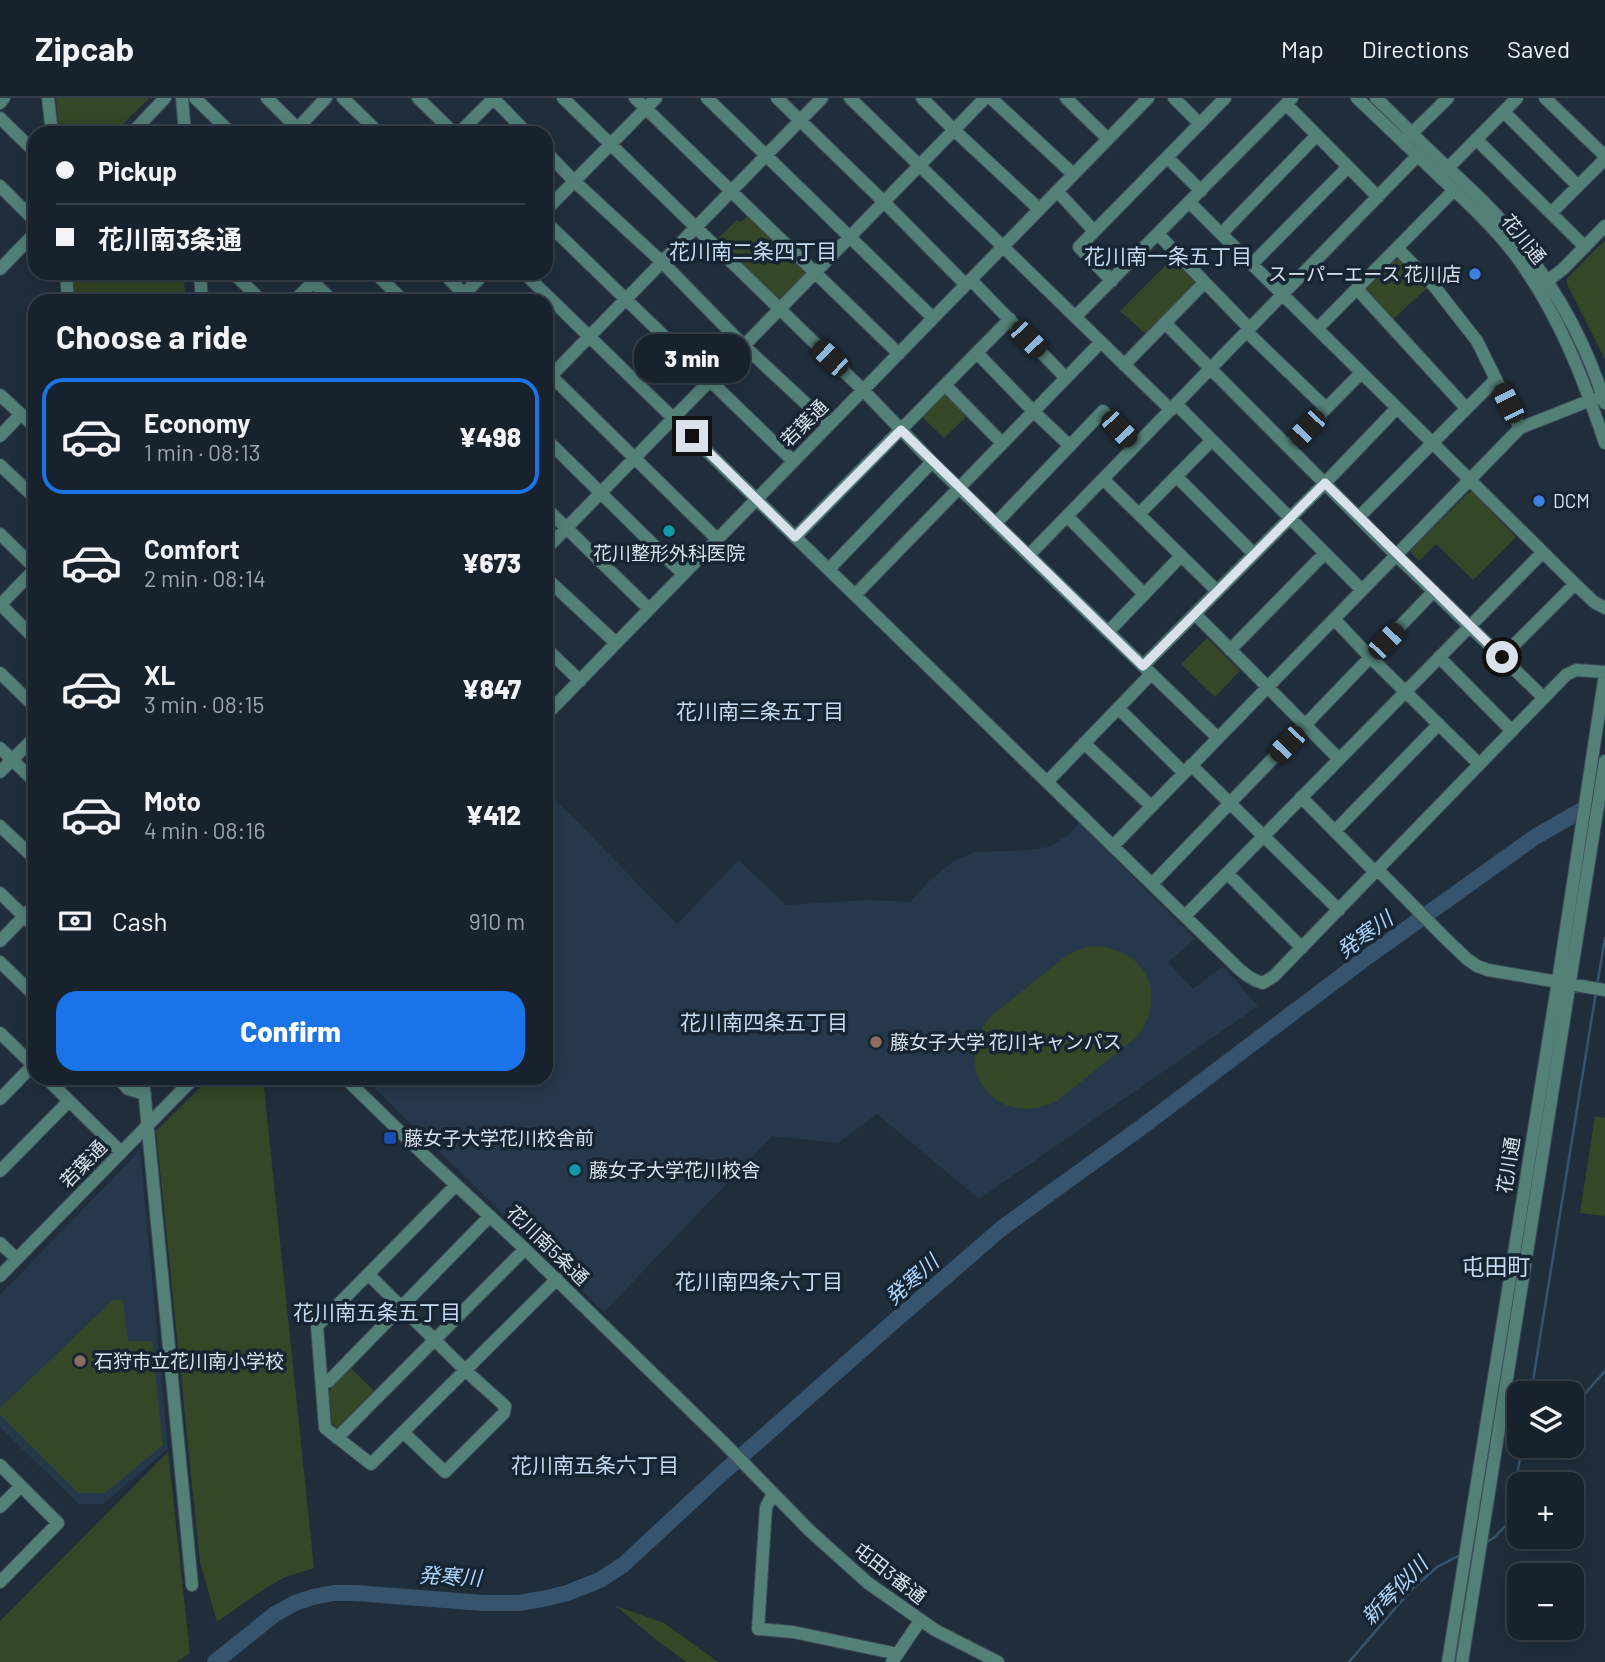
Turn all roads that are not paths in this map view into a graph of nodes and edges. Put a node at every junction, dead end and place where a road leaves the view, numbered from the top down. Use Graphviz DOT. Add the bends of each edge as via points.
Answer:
graph roads {
  1 [pos="5,98"];
  2 [pos="48,98"];
  3 [pos="165,98"];
  4 [pos="182,98"];
  5 [pos="195,98"];
  6 [pos="267,98"];
  7 [pos="326,98"];
  8 [pos="343,98"];
  9 [pos="418,98"];
  10 [pos="493,98"];
  11 [pos="563,98"];
  12 [pos="635,98"];
  13 [pos="656,98"];
  14 [pos="707,98"];
  15 [pos="777,98"];
  16 [pos="822,98"];
  17 [pos="850,98"];
  18 [pos="922,98"];
  19 [pos="985,98"];
  20 [pos="991,98"];
  21 [pos="1066,98"];
  22 [pos="1174,98"];
  23 [pos="1225,98"];
  24 [pos="1357,98"];
  25 [pos="1376,98"];
  26 [pos="1517,98"];
  27 [pos="1545,98"];
  28 [pos="1143,100"];
  29 [pos="1441,100"];
  30 [pos="1289,101"];
  31 [pos="0,103"];
  32 [pos="646,108"];
  33 [pos="1503,112"];
  34 [pos="0,118"];
  35 [pos="800,121"];
  36 [pos="1199,124"];
  37 [pos="51,126"];
  38 [pos="139,126"];
  39 [pos="185,126"];
  40 [pos="224,126"];
  41 [pos="292,126"];
  42 [pos="301,126"];
  43 [pos="373,126"];
  44 [pos="449,126"];
  45 [pos="464,126"];
  46 [pos="520,126"];
  47 [pos="954,130"];
  48 [pos="1317,135"];
  49 [pos="1407,137"];
  50 [pos="1108,139"];
  51 [pos="1476,139"];
  52 [pos="28,145"];
  53 [pos="610,145"];
  54 [pos="1422,151"];
  55 [pos="765,156"];
  56 [pos="1167,157"];
  57 [pos="1605,158"];
  58 [pos="553,159"];
  59 [pos="920,166"];
  60 [pos="1349,167"];
  61 [pos="1444,172"];
  62 [pos="1073,174"];
  63 [pos="574,181"];
  64 [pos="0,186"];
  65 [pos="1458,186"];
  66 [pos="1578,186"];
  67 [pos="732,191"];
  68 [pos="1056,191"];
  69 [pos="1200,191"];
  70 [pos="1378,197"];
  71 [pos="884,202"];
  72 [pos="1189,202"];
  73 [pos="553,203"];
  74 [pos="1039,209"];
  75 [pos="1551,212"];
  76 [pos="28,214"];
  77 [pos="1605,226"];
  78 [pos="696,227"];
  79 [pos="553,229"];
  80 [pos="1094,231"];
  81 [pos="1158,234"];
  82 [pos="1221,234"];
  83 [pos="850,237"];
  84 [pos="28,239"];
  85 [pos="1004,247"];
  86 [pos="1585,247"];
  87 [pos="1397,248"];
  88 [pos="2,262"];
  89 [pos="662,262"];
  90 [pos="1252,264"];
  91 [pos="815,273"];
  92 [pos="240,280"];
  93 [pos="310,280"];
  94 [pos="316,280"];
  95 [pos="382,280"];
  96 [pos="449,280"];
  97 [pos="479,280"];
  98 [pos="531,280"];
  99 [pos="1112,281"];
  100 [pos="969,283"];
  101 [pos="1204,283"];
  102 [pos="1543,285"];
  103 [pos="1357,289"];
  104 [pos="255,294"];
  105 [pos="299,294"];
  106 [pos="327,294"];
  107 [pos="397,294"];
  108 [pos="460,294"];
  109 [pos="468,294"];
  110 [pos="545,294"];
  111 [pos="1283,295"];
  112 [pos="626,299"];
  113 [pos="553,302"];
  114 [pos="780,309"];
  115 [pos="1075,317"];
  116 [pos="933,318"];
  117 [pos="1010,320"];
  118 [pos="1165,323"];
  119 [pos="1317,329"];
  120 [pos="1248,330"];
  121 [pos="589,337"];
  122 [pos="1101,342"];
  123 [pos="744,346"];
  124 [pos="977,353"];
  125 [pos="898,354"];
  126 [pos="1124,365"];
  127 [pos="1210,369"];
  128 [pos="553,371"];
  129 [pos="1361,373"];
  130 [pos="1066,378"];
  131 [pos="1496,379"];
  132 [pos="710,380"];
  133 [pos="553,381"];
  134 [pos="945,385"];
  135 [pos="863,390"];
  136 [pos="0,395"];
  137 [pos="1600,400"];
  138 [pos="1173,407"];
  139 [pos="1326,408"];
  140 [pos="1397,408"];
  141 [pos="1466,408"];
  142 [pos="1033,411"];
  143 [pos="21,414"];
  144 [pos="673,418"];
  145 [pos="28,420"];
  146 [pos="830,425"];
  147 [pos="1520,428"];
  148 [pos="901,430"];
  149 [pos="0,436"];
  150 [pos="1212,440"];
  151 [pos="1002,443"];
  152 [pos="1432,443"];
  153 [pos="1605,443"];
  154 [pos="553,446"];
  155 [pos="1070,446"];
  156 [pos="1135,446"];
  157 [pos="1288,447"];
  158 [pos="635,457"];
  159 [pos="793,461"];
  160 [pos="932,462"];
  161 [pos="0,465"];
  162 [pos="1176,476"];
  163 [pos="1103,479"];
  164 [pos="1469,480"];
  165 [pos="1325,483"];
  166 [pos="959,487"];
  167 [pos="28,491"];
  168 [pos="600,493"];
  169 [pos="756,499"];
  170 [pos="1139,514"];
  171 [pos="553,515"];
  172 [pos="1067,516"];
  173 [pos="1290,517"];
  174 [pos="1359,517"];
  175 [pos="996,523"];
  176 [pos="566,528"];
  177 [pos="0,534"];
  178 [pos="795,537"];
  179 [pos="717,539"];
  180 [pos="553,542"];
  181 [pos="1543,552"];
  182 [pos="1325,553"];
  183 [pos="1254,554"];
  184 [pos="1029,555"];
  185 [pos="1396,555"];
  186 [pos="1181,556"];
  187 [pos="28,561"];
  188 [pos="829,569"];
  189 [pos="683,574"];
  190 [pos="28,575"];
  191 [pos="553,584"];
  192 [pos="1575,584"];
  193 [pos="1362,590"];
  194 [pos="1217,591"];
  195 [pos="1434,591"];
  196 [pos="1144,594"];
  197 [pos="855,595"];
  198 [pos="0,605"];
  199 [pos="1605,608"];
  200 [pos="649,609"];
  201 [pos="1195,614"];
  202 [pos="1334,619"];
  203 [pos="1470,625"];
  204 [pos="28,632"];
  205 [pos="1108,632"];
  206 [pos="616,643"];
  207 [pos="1230,650"];
  208 [pos="553,655"];
  209 [pos="1370,657"];
  210 [pos="1438,657"];
  211 [pos="1502,657"];
  212 [pos="1147,670"];
  213 [pos="0,673"];
  214 [pos="1605,673"];
  215 [pos="580,681"];
  216 [pos="1268,687"];
  217 [pos="1406,691"];
  218 [pos="1544,698"];
  219 [pos="28,700"];
  220 [pos="553,707"];
  221 [pos="1118,708"];
  222 [pos="1439,724"];
  223 [pos="1305,725"];
  224 [pos="1512,731"];
  225 [pos="1218,738"];
  226 [pos="1084,743"];
  227 [pos="28,744"];
  228 [pos="0,748"];
  229 [pos="1339,759"];
  230 [pos="12,760"];
  231 [pos="1605,761"];
  232 [pos="1479,765"];
  233 [pos="1188,769"];
  234 [pos="0,772"];
  235 [pos="28,775"];
  236 [pos="1047,782"];
  237 [pos="1301,797"];
  238 [pos="1231,802"];
  239 [pos="1151,806"];
  240 [pos="0,826"];
  241 [pos="1335,831"];
  242 [pos="1264,835"];
  243 [pos="1113,846"];
  244 [pos="28,852"];
  245 [pos="1377,871"];
  246 [pos="1227,873"];
  247 [pos="1152,884"];
  248 [pos="0,893"];
  249 [pos="1339,910"];
  250 [pos="28,912"];
  251 [pos="24,916"];
  252 [pos="1185,916"];
  253 [pos="28,920"];
  254 [pos="0,941"];
  255 [pos="1302,948"];
  256 [pos="0,962"];
  257 [pos="1564,983"];
  258 [pos="28,989"];
  259 [pos="1598,989"];
  260 [pos="0,1032"];
  261 [pos="28,1059"];
  262 [pos="28,1071"];
  263 [pos="54,1085"];
  264 [pos="124,1085"];
  265 [pos="144,1085"];
  266 [pos="187,1085"];
  267 [pos="352,1085"];
  268 [pos="145,1094"];
  269 [pos="0,1099"];
  270 [pos="69,1101"];
  271 [pos="148,1125"];
  272 [pos="121,1152"];
  273 [pos="0,1171"];
  274 [pos="456,1185"];
  275 [pos="490,1216"];
  276 [pos="0,1243"];
  277 [pos="525,1248"];
  278 [pos="16,1259"];
  279 [pos="368,1274"];
  280 [pos="0,1276"];
  281 [pos="557,1279"];
  282 [pos="402,1306"];
  283 [pos="435,1339"];
  284 [pos="466,1370"];
  285 [pos="322,1384"];
  286 [pos="404,1432"];
  287 [pos="337,1438"];
  288 [pos="0,1465"];
  289 [pos="21,1486"];
  290 [pos="773,1494"];
  291 [pos="0,1507"];
  292 [pos="0,1582"];
  293 [pos="192,1585"];
  294 [pos="920,1621"];
  295 [pos="895,1658"];
  296 [pos="998,1662"];
  297 [pos="1448,1662"];
  298 [pos="1462,1662"];
  1 -- 31 [label="street"];
  2 -- 37 [label="street"];
  3 -- 38 [label="street"];
  4 -- 39 [label="street"];
  5 -- 40 [label="street"];
  6 -- 41 [label="street"];
  7 -- 42 [label="street"];
  8 -- 43 [label="street"];
  9 -- 44 [label="street"];
  10 -- 45 [label="street"];
  10 -- 46 [label="street"];
  11 -- 53 [label="street"];
  12 -- 32 [label="street"];
  13 -- 32 [label="street"];
  14 -- 55 [label="street"];
  15 -- 35 [label="street"];
  16 -- 35 [label="street"];
  17 -- 59 [label="street"];
  18 -- 47 [label="street"];
  19 -- 47 [label="street"];
  20 -- 62 [label="street"];
  21 -- 50 [label="street"];
  22 -- 36 [label="street"];
  23 -- 36 [label="street"];
  24 -- 49 [label="street, 花川通"];
  25 -- 49 [label="street, 花川通"];
  26 -- 33 [label="street"];
  27 -- 57 [label="street"];
  28 -- 50 [label="street, 若葉通"];
  29 -- 49 [label="street"];
  30 -- 48 [label="street"];
  30 -- 69 [label="street"];
  32 -- 53 [label="street"];
  32 -- 67 [label="street"];
  33 -- 51 [label="street"];
  33 -- 66 [label="street"];
  34 -- 52 [label="street"];
  35 -- 55 [label="street"];
  35 -- 71 [label="street"];
  36 -- 56 [label="street"];
  47 -- 59 [label="street"];
  47 -- 74 [label="street"];
  48 -- 60 [label="street"];
  48 -- 82 [label="street"];
  49 -- 54 [label="street, 花川通"];
  50 -- 62 [label="street, 若葉通"];
  51 -- 61 [label="street"];
  51 -- 75 [label="street"];
  53 -- 63 [label="street"];
  53 -- 78 [label="street"];
  54 -- 61 [label="street, 花川通"];
  54 -- 70 [label="street"];
  55 -- 67 [label="street"];
  55 -- 83 [label="street"];
  56 -- 69 [label="street"];
  56 -- 80 [label="street"];
  57 -- 66 [label="street"];
  58 -- 63 [label="street"];
  59 -- 71 [label="street"];
  59 -- 85 [label="street"];
  60 -- 70 [label="street"];
  60 -- 90 [label="street"];
  61 -- 65 [label="street, 花川通"];
  62 -- 68 [label="street, 若葉通"];
  63 -- 73 [label="street"];
  63 -- 89 [label="street"];
  64 -- 76 [label="street"];
  65 -- 87 [label="street"];
  65 -- 102 [label="street, 花川通" via="1498,217 1521,245"];
  66 -- 75 [label="street"];
  67 -- 78 [label="street"];
  67 -- 91 [label="street"];
  68 -- 74 [label="street, 若葉通"];
  68 -- 80 [label="street"];
  69 -- 72 [label="street"];
  70 -- 111 [label="street"];
  71 -- 83 [label="street"];
  71 -- 100 [label="street"];
  72 -- 81 [label="street"];
  72 -- 82 [label="street"];
  74 -- 85 [label="street, 若葉通"];
  75 -- 86 [label="street"];
  77 -- 86 [label="street"];
  78 -- 89 [label="street"];
  78 -- 114 [label="street"];
  79 -- 112 [label="street"];
  80 -- 99 [label="street" via="1079,247"];
  81 -- 99 [label="street"];
  81 -- 101 [label="street"];
  82 -- 90 [label="street"];
  83 -- 91 [label="street"];
  83 -- 116 [label="street"];
  84 -- 88 [label="street"];
  85 -- 100 [label="street, 若葉通"];
  85 -- 115 [label="street"];
  86 -- 102 [label="street"];
  87 -- 103 [label="street"];
  87 -- 131 [label="street" via="1477,341"];
  89 -- 112 [label="street"];
  89 -- 123 [label="street"];
  90 -- 111 [label="street"];
  91 -- 114 [label="street"];
  91 -- 125 [label="street"];
  92 -- 104 [label="street"];
  93 -- 105 [label="street"];
  94 -- 106 [label="street"];
  95 -- 107 [label="street"];
  96 -- 108 [label="street"];
  97 -- 109 [label="street"];
  98 -- 110 [label="street"];
  99 -- 115 [label="street"];
  100 -- 116 [label="street, 若葉通"];
  100 -- 117 [label="street"];
  101 -- 118 [label="street"];
  101 -- 120 [label="street"];
  102 -- 137 [label="street, 花川通" via="1581,341"];
  103 -- 119 [label="street"];
  103 -- 141 [label="street"];
  111 -- 119 [label="street"];
  111 -- 120 [label="street"];
  112 -- 121 [label="street"];
  112 -- 132 [label="street"];
  113 -- 121 [label="street"];
  114 -- 123 [label="street"];
  114 -- 135 [label="street"];
  115 -- 122 [label="street"];
  116 -- 125 [label="street, 若葉通"];
  117 -- 124 [label="street"];
  117 -- 130 [label="street"];
  118 -- 126 [label="street"];
  118 -- 127 [label="street"];
  119 -- 129 [label="street"];
  120 -- 127 [label="street"];
  120 -- 139 [label="street"];
  121 -- 128 [label="street"];
  121 -- 144 [label="street"];
  122 -- 126 [label="street"];
  122 -- 130 [label="street"];
  123 -- 132 [label="street"];
  123 -- 146 [label="street"];
  124 -- 134 [label="street"];
  124 -- 142 [label="street"];
  125 -- 135 [label="street, 若葉通"];
  126 -- 138 [label="street"];
  127 -- 138 [label="street"];
  127 -- 157 [label="street"];
  129 -- 139 [label="street"];
  129 -- 140 [label="street"];
  130 -- 142 [label="street"];
  131 -- 141 [label="street"];
  131 -- 147 [label="street"];
  132 -- 144 [label="street"];
  132 -- 159 [label="street"];
  133 -- 158 [label="street"];
  134 -- 148 [label="street"];
  134 -- 151 [label="street"];
  135 -- 146 [label="street, 若葉通"];
  135 -- 148 [label="street"];
  136 -- 143 [label="street"];
  137 -- 147 [label="street"];
  137 -- 153 [label="street, 花川通"];
  138 -- 150 [label="street"];
  138 -- 156 [label="street"];
  139 -- 157 [label="street"];
  140 -- 152 [label="street"];
  140 -- 165 [label="street"];
  141 -- 152 [label="street"];
  142 -- 151 [label="street"];
  142 -- 155 [label="street"];
  143 -- 145 [label="street"];
  143 -- 149 [label="street"];
  144 -- 158 [label="street"];
  144 -- 169 [label="street"];
  146 -- 159 [label="street, 若葉通"];
  147 -- 164 [label="street"];
  148 -- 160 [label="street"];
  148 -- 178 [label="street"];
  150 -- 162 [label="street"];
  150 -- 173 [label="street"];
  151 -- 166 [label="street"];
  152 -- 164 [label="street"];
  152 -- 174 [label="street"];
  154 -- 168 [label="street"];
  155 -- 156 [label="street" via="1103,411"];
  155 -- 175 [label="street"];
  156 -- 163 [label="street"];
  157 -- 165 [label="street"];
  158 -- 168 [label="street"];
  158 -- 179 [label="street"];
  159 -- 169 [label="street, 若葉通"];
  160 -- 166 [label="street"];
  160 -- 188 [label="street"];
  161 -- 167 [label="street"];
  162 -- 170 [label="street"];
  162 -- 183 [label="street"];
  163 -- 170 [label="street"];
  163 -- 172 [label="street"];
  164 -- 181 [label="street"];
  164 -- 185 [label="street"];
  165 -- 173 [label="street"];
  165 -- 174 [label="street"];
  166 -- 175 [label="street"];
  166 -- 197 [label="street"];
  168 -- 176 [label="street"];
  168 -- 189 [label="street"];
  169 -- 178 [label="street"];
  169 -- 179 [label="street, 若葉通"];
  170 -- 186 [label="street"];
  171 -- 176 [label="street"];
  172 -- 184 [label="street"];
  172 -- 196 [label="street"];
  173 -- 182 [label="street"];
  173 -- 183 [label="street"];
  174 -- 185 [label="street"];
  175 -- 184 [label="street"];
  176 -- 180 [label="street"];
  176 -- 200 [label="street"];
  177 -- 187 [label="street"];
  178 -- 188 [label="street"];
  179 -- 189 [label="street, 若葉通"];
  181 -- 192 [label="street"];
  181 -- 203 [label="street"];
  182 -- 193 [label="street"];
  182 -- 207 [label="street"];
  183 -- 194 [label="street"];
  184 -- 205 [label="street"];
  185 -- 193 [label="street"];
  185 -- 195 [label="street"];
  186 -- 194 [label="street"];
  186 -- 196 [label="street"];
  188 -- 197 [label="street"];
  189 -- 200 [label="street, 若葉通"];
  190 -- 198 [label="street"];
  191 -- 206 [label="street"];
  192 -- 199 [label="street"];
  192 -- 211 [label="street"];
  193 -- 202 [label="street"];
  194 -- 201 [label="street"];
  195 -- 203 [label="street"];
  195 -- 209 [label="street"];
  196 -- 205 [label="street"];
  197 -- 236 [label="street"];
  198 -- 204 [label="street"];
  200 -- 206 [label="street, 若葉通"];
  201 -- 207 [label="street"];
  201 -- 212 [label="street"];
  202 -- 209 [label="street"];
  202 -- 216 [label="street"];
  203 -- 210 [label="street"];
  203 -- 211 [label="street"];
  205 -- 212 [label="street"];
  206 -- 215 [label="street, 若葉通"];
  207 -- 216 [label="street"];
  208 -- 215 [label="street"];
  209 -- 217 [label="street"];
  209 -- 223 [label="street"];
  210 -- 217 [label="street"];
  210 -- 224 [label="street"];
  211 -- 218 [label="street"];
  212 -- 221 [label="street"];
  212 -- 225 [label="street"];
  213 -- 219 [label="street"];
  214 -- 218 [label="street" via="1576,670"];
  214 -- 257 [label="street, 花川通" via="1577,854"];
  215 -- 220 [label="street, 若葉通"];
  216 -- 223 [label="street"];
  216 -- 225 [label="street"];
  217 -- 222 [label="street"];
  217 -- 229 [label="street"];
  218 -- 224 [label="street"];
  221 -- 226 [label="street"];
  221 -- 233 [label="street"];
  222 -- 232 [label="street"];
  222 -- 241 [label="street"];
  223 -- 229 [label="street"];
  223 -- 238 [label="street"];
  224 -- 232 [label="street"];
  225 -- 233 [label="street"];
  226 -- 236 [label="street"];
  226 -- 239 [label="street"];
  227 -- 230 [label="street"];
  228 -- 230 [label="street"];
  229 -- 237 [label="street"];
  230 -- 234 [label="street"];
  230 -- 235 [label="street"];
  231 -- 257 [label="street, 花川通"];
  232 -- 245 [label="street"];
  233 -- 238 [label="street"];
  233 -- 239 [label="street"];
  236 -- 243 [label="street"];
  237 -- 241 [label="street"];
  237 -- 242 [label="street"];
  238 -- 242 [label="street"];
  238 -- 247 [label="street"];
  239 -- 243 [label="street"];
  240 -- 244 [label="street"];
  241 -- 245 [label="street"];
  242 -- 246 [label="street"];
  242 -- 249 [label="street"];
  243 -- 247 [label="street"];
  245 -- 249 [label="street"];
  245 -- 257 [label="street" via="1477,966"];
  246 -- 252 [label="street"];
  246 -- 255 [label="street"];
  247 -- 252 [label="street"];
  248 -- 251 [label="street"];
  249 -- 255 [label="street"];
  250 -- 251 [label="street"];
  251 -- 253 [label="street"];
  251 -- 254 [label="street"];
  252 -- 255 [label="street" via="1247,977 1262,983"];
  256 -- 258 [label="street"];
  257 -- 259 [label="street"];
  257 -- 297 [label="street, 花川通"];
  257 -- 298 [label="street, 花川通"];
  260 -- 261 [label="street"];
  262 -- 269 [label="street"];
  263 -- 270 [label="street"];
  264 -- 268 [label="street"];
  265 -- 268 [label="street"];
  266 -- 271 [label="street, 若葉通"];
  267 -- 274 [label="street, 花川南5条通"];
  268 -- 271 [label="street"];
  270 -- 272 [label="street"];
  270 -- 273 [label="street"];
  271 -- 272 [label="street, 若葉通"];
  271 -- 293 [label="street"];
  272 -- 278 [label="street, 若葉通"];
  274 -- 275 [label="street, 花川南5条通"];
  274 -- 279 [label="street"];
  275 -- 277 [label="street, 花川南5条通"];
  275 -- 282 [label="street"];
  276 -- 278 [label="street"];
  277 -- 281 [label="street, 花川南5条通"];
  277 -- 283 [label="street"];
  278 -- 280 [label="street, 若葉通"];
  279 -- 282 [label="street"];
  279 -- 285 [label="street" via="317,1326"];
  281 -- 284 [label="street"];
  281 -- 290 [label="street, 花川南5条通"];
  282 -- 283 [label="street"];
  282 -- 285 [label="street"];
  283 -- 284 [label="street"];
  283 -- 287 [label="street"];
  284 -- 286 [label="street"];
  284 -- 286 [label="street" via="505,1406 504,1413 445,1472"];
  285 -- 287 [label="street" via="325,1429"];
  286 -- 287 [label="street" via="371,1464"];
  288 -- 289 [label="street"];
  289 -- 291 [label="street"];
  289 -- 292 [label="street" via="58,1523"];
  290 -- 294 [label="street, 屯田3番通" via="868,1583"];
  290 -- 295 [label="street" via="766,1507 758,1629 793,1632"];
  294 -- 295 [label="street"];
  294 -- 296 [label="street, 屯田3番通"];
}
